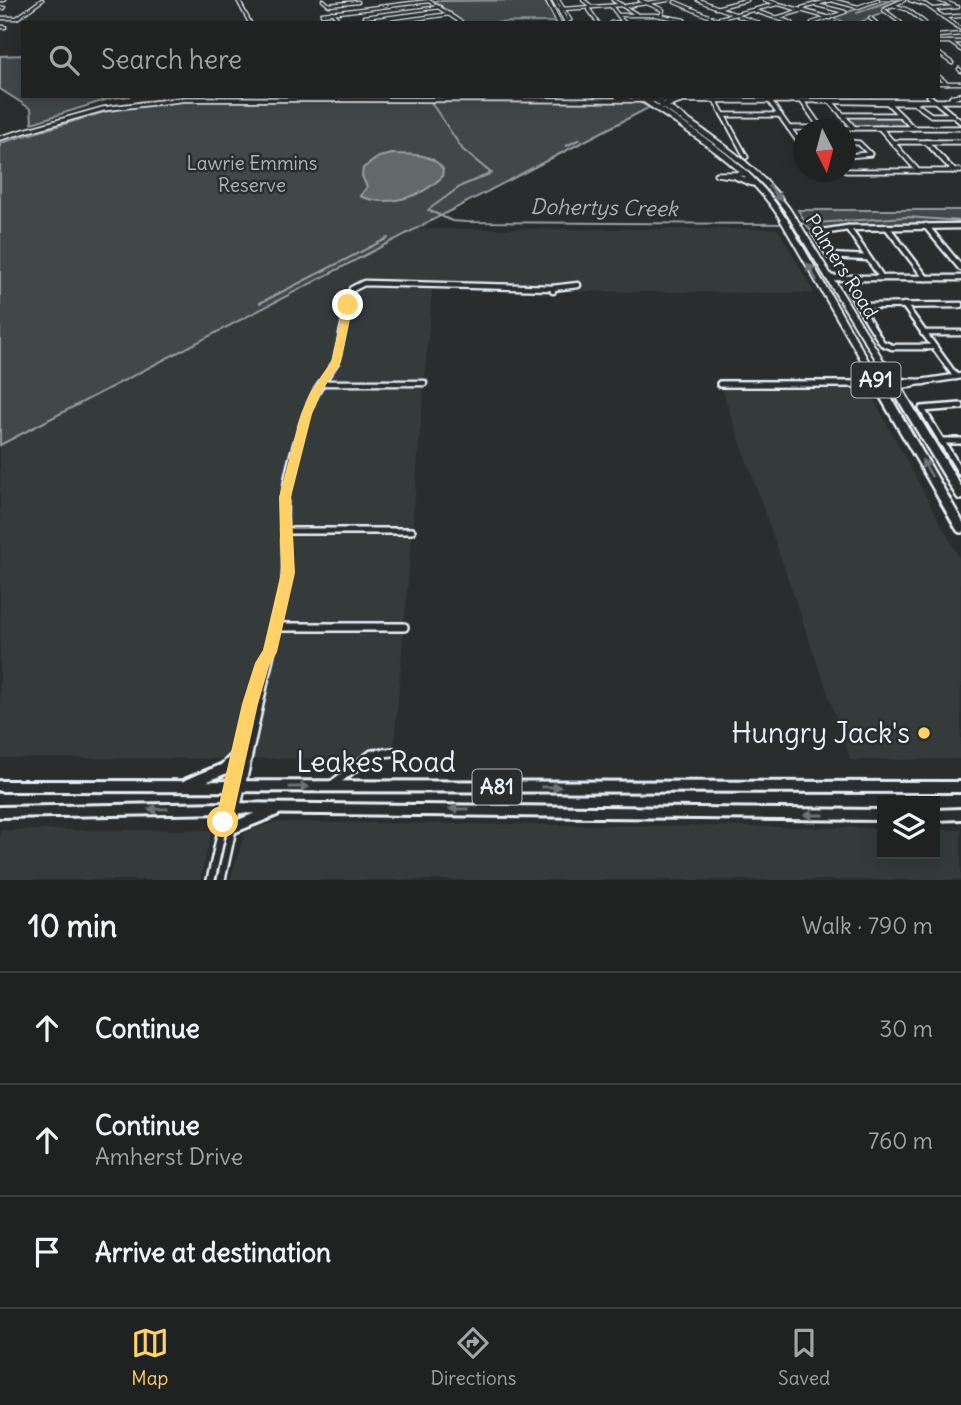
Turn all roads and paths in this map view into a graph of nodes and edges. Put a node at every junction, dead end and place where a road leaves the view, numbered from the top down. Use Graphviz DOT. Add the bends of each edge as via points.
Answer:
graph roads {
  1 [pos="42,0"];
  2 [pos="238,0"];
  3 [pos="323,0"];
  4 [pos="547,0"];
  5 [pos="556,0"];
  6 [pos="583,0"];
  7 [pos="613,0"];
  8 [pos="640,0"];
  9 [pos="705,0"];
  10 [pos="747,0"];
  11 [pos="764,0"];
  12 [pos="831,0"];
  13 [pos="878,0"];
  14 [pos="904,0"];
  15 [pos="911,0"];
  16 [pos="939,0"];
  17 [pos="358,1"];
  18 [pos="382,1"];
  19 [pos="406,1"];
  20 [pos="421,1"];
  21 [pos="431,1"];
  22 [pos="672,1"];
  23 [pos="699,1"];
  24 [pos="647,3"];
  25 [pos="775,4"];
  26 [pos="328,5"];
  27 [pos="624,5"];
  28 [pos="817,5"];
  29 [pos="893,5"];
  30 [pos="387,6"];
  31 [pos="611,6"];
  32 [pos="440,7"];
  33 [pos="365,8"];
  34 [pos="590,8"];
  35 [pos="716,8"];
  36 [pos="947,8"];
  37 [pos="960,8"];
  38 [pos="357,9"];
  39 [pos="564,9"];
  40 [pos="803,9"];
  41 [pos="932,9"];
  42 [pos="752,10"];
  43 [pos="332,12"];
  44 [pos="322,13"];
  45 [pos="450,14"];
  46 [pos="636,14"];
  47 [pos="618,15"];
  48 [pos="736,15"];
  49 [pos="961,15"];
  50 [pos="661,16"];
  51 [pos="364,17"];
  52 [pos="942,17"];
  53 [pos="0,18"];
  54 [pos="776,18"];
  55 [pos="830,18"];
  56 [pos="870,18"];
  57 [pos="718,19"];
  58 [pos="249,21"];
  59 [pos="339,21"];
  60 [pos="367,21"];
  61 [pos="399,21"];
  62 [pos="460,21"];
  63 [pos="557,21"];
  64 [pos="566,21"];
  65 [pos="568,21"];
  66 [pos="597,21"];
  67 [pos="623,21"];
  68 [pos="683,21"];
  69 [pos="722,21"];
  70 [pos="752,21"];
  71 [pos="786,21"];
  72 [pos="819,21"];
  73 [pos="874,21"];
  74 [pos="899,21"];
  75 [pos="922,21"];
  76 [pos="953,24"];
  77 [pos="961,24"];
  78 [pos="0,27"];
  79 [pos="5,27"];
  80 [pos="961,33"];
  81 [pos="940,35"];
  82 [pos="940,42"];
  83 [pos="950,42"];
  84 [pos="961,42"];
  85 [pos="961,50"];
  86 [pos="940,54"];
  87 [pos="952,63"];
  88 [pos="940,78"];
  89 [pos="940,83"];
  90 [pos="947,83"];
  91 [pos="961,83"];
  92 [pos="510,98"];
  93 [pos="589,98"];
  94 [pos="648,98"];
  95 [pos="680,98"];
  96 [pos="857,98"];
  97 [pos="818,99"];
  98 [pos="840,99"];
  99 [pos="935,99"];
  100 [pos="530,100"];
  101 [pos="715,100"];
  102 [pos="825,100"];
  103 [pos="788,101"];
  104 [pos="913,101"];
  105 [pos="961,101"];
  106 [pos="732,102"];
  107 [pos="802,102"];
  108 [pos="771,103"];
  109 [pos="832,103"];
  110 [pos="888,103"];
  111 [pos="659,107"];
  112 [pos="723,114"];
  113 [pos="952,114"];
  114 [pos="741,115"];
  115 [pos="779,115"];
  116 [pos="842,115"];
  117 [pos="899,115"];
  118 [pos="814,119"];
  119 [pos="846,119"];
  120 [pos="961,122"];
  121 [pos="789,128"];
  122 [pos="793,128"];
  123 [pos="856,128"];
  124 [pos="880,128"];
  125 [pos="913,128"];
  126 [pos="961,128"];
  127 [pos="793,133"];
  128 [pos="0,138"];
  129 [pos="892,142"];
  130 [pos="926,142"];
  131 [pos="961,142"];
  132 [pos="856,143"];
  133 [pos="856,156"];
  134 [pos="746,157"];
  135 [pos="740,169"];
  136 [pos="856,171"];
  137 [pos="918,171"];
  138 [pos="954,171"];
  139 [pos="961,171"];
  140 [pos="729,174"];
  141 [pos="758,174"];
  142 [pos="748,175"];
  143 [pos="737,177"];
  144 [pos="763,191"];
  145 [pos="887,226"];
  146 [pos="926,226"];
  147 [pos="961,226"];
  148 [pos="848,228"];
  149 [pos="868,258"];
  150 [pos="961,268"];
  151 [pos="831,278"];
  152 [pos="882,278"];
  153 [pos="926,278"];
  154 [pos="961,278"];
  155 [pos="578,285"];
  156 [pos="354,287"];
  157 [pos="553,290"];
  158 [pos="851,293"];
  159 [pos="904,305"];
  160 [pos="961,305"];
  161 [pos="861,306"];
  162 [pos="923,333"];
  163 [pos="961,333"];
  164 [pos="932,347"];
  165 [pos="958,377"];
  166 [pos="934,382"];
  167 [pos="323,383"];
  168 [pos="424,383"];
  169 [pos="720,384"];
  170 [pos="879,384"];
  171 [pos="896,384"];
  172 [pos="961,406"];
  173 [pos="941,440"];
  174 [pos="961,441"];
  175 [pos="961,473"];
  176 [pos="961,495"];
  177 [pos="961,527"];
  178 [pos="285,531"];
  179 [pos="412,531"];
  180 [pos="276,627"];
  181 [pos="404,627"];
  182 [pos="270,652"];
  183 [pos="393,752"];
  184 [pos="237,756"];
  185 [pos="0,786"];
  186 [pos="182,786"];
  187 [pos="236,786"];
  188 [pos="330,787"];
  189 [pos="961,787"];
  190 [pos="231,808"];
  191 [pos="282,808"];
  192 [pos="0,812"];
  193 [pos="961,814"];
  194 [pos="877,815"];
  195 [pos="940,815"];
  196 [pos="232,828"];
  197 [pos="211,880"];
  198 [pos="221,880"];
  1 -- 53 [label="street" via="17,18"];
  2 -- 58 [label="street"];
  3 -- 26 [label="street"];
  4 -- 63 [label="highway"];
  5 -- 39 [label="street"];
  5 -- 64 [label="highway"];
  6 -- 34 [label="street"];
  7 -- 27 [label="street"];
  8 -- 24 [label="street"];
  9 -- 23 [label="street"];
  10 -- 35 [label="street"];
  11 -- 25 [label="street"];
  12 -- 13 [label="street" via="859,7"];
  12 -- 28 [label="street"];
  14 -- 29 [label="street"];
  15 -- 41 [label="street"];
  16 -- 37 [label="street"];
  17 -- 26 [label="street"];
  17 -- 33 [label="street"];
  18 -- 30 [label="street"];
  19 -- 20 [label="street"];
  19 -- 30 [label="street"];
  20 -- 21 [label="street"];
  21 -- 32 [label="street"];
  22 -- 24 [label="street"];
  22 -- 57 [label="street"];
  23 -- 35 [label="street"];
  24 -- 27 [label="street"];
  24 -- 50 [label="street" via="663,11"];
  25 -- 40 [label="street"];
  25 -- 42 [label="street"];
  27 -- 31 [label="street"];
  27 -- 46 [label="street"];
  28 -- 40 [label="street"];
  28 -- 55 [label="street" via="845,12"];
  29 -- 74 [label="street" via="885,9"];
  29 -- 75 [label="street"];
  30 -- 33 [label="street"];
  31 -- 34 [label="street"];
  31 -- 47 [label="street"];
  32 -- 45 [label="street"];
  32 -- 51 [label="street"];
  33 -- 38 [label="street"];
  34 -- 39 [label="street"];
  34 -- 66 [label="street"];
  35 -- 48 [label="street"];
  36 -- 37 [label="street"];
  36 -- 41 [label="street"];
  36 -- 49 [label="street"];
  38 -- 43 [label="street"];
  38 -- 51 [label="street"];
  39 -- 65 [label="street"];
  40 -- 54 [label="street"];
  40 -- 55 [label="street"];
  41 -- 52 [label="street"];
  42 -- 48 [label="street"];
  42 -- 54 [label="street"];
  43 -- 44 [label="street"];
  43 -- 59 [label="street"];
  45 -- 61 [label="street"];
  45 -- 62 [label="street"];
  46 -- 47 [label="street"];
  46 -- 50 [label="street"];
  47 -- 67 [label="street"];
  48 -- 57 [label="street"];
  48 -- 70 [label="street"];
  49 -- 52 [label="street"];
  50 -- 68 [label="street"];
  51 -- 60 [label="street"];
  52 -- 76 [label="street"];
  54 -- 71 [label="street"];
  55 -- 72 [label="street"];
  56 -- 73 [label="street"];
  57 -- 69 [label="street"];
  76 -- 77 [label="street"];
  76 -- 80 [label="street"];
  78 -- 79 [label="street"];
  80 -- 81 [label="street"];
  82 -- 83 [label="street"];
  83 -- 84 [label="street"];
  83 -- 85 [label="street"];
  86 -- 87 [label="street"];
  88 -- 90 [label="street"];
  89 -- 90 [label="street"];
  90 -- 91 [label="street"];
  92 -- 100 [label="main road"];
  92 -- 128 [label="main road" via="187,99 117,106"];
  93 -- 100 [label="main road"];
  94 -- 95 [label="main road"];
  94 -- 95 [label="main road"];
  94 -- 100 [label="main road"];
  94 -- 111 [label="highway, Palmers Road / A91"];
  94 -- 111 [label="highway, Palmers Road / A91"];
  94 -- 111 [label="highway"];
  95 -- 101 [label="main road"];
  95 -- 107 [label="main road"];
  95 -- 111 [label="highway"];
  96 -- 98 [label="main road"];
  96 -- 104 [label="main road"];
  97 -- 98 [label="main road"];
  97 -- 102 [label="street"];
  97 -- 107 [label="main road"];
  97 -- 109 [label="street"];
  98 -- 102 [label="main road"];
  98 -- 104 [label="main road"];
  99 -- 104 [label="main road"];
  99 -- 105 [label="main road"];
  99 -- 105 [label="main road"];
  99 -- 113 [label="street"];
  101 -- 106 [label="main road"];
  101 -- 112 [label="street"];
  102 -- 107 [label="main road"];
  103 -- 106 [label="main road"];
  103 -- 107 [label="main road"];
  103 -- 108 [label="street"];
  104 -- 110 [label="street"];
  104 -- 113 [label="street" via="931,114"];
  106 -- 108 [label="street"];
  106 -- 114 [label="street"];
  107 -- 118 [label="street"];
  108 -- 115 [label="street"];
  109 -- 110 [label="street"];
  109 -- 116 [label="street"];
  110 -- 117 [label="street"];
  111 -- 135 [label="highway, Palmers Road / A91"];
  111 -- 141 [label="highway, Palmers Road / A91"];
  112 -- 114 [label="street"];
  112 -- 134 [label="street"];
  113 -- 120 [label="street"];
  114 -- 115 [label="street"];
  115 -- 121 [label="street"];
  116 -- 117 [label="street"];
  116 -- 119 [label="street"];
  117 -- 125 [label="street"];
  121 -- 122 [label="street"];
  121 -- 127 [label="street"];
  123 -- 124 [label="street"];
  124 -- 125 [label="street"];
  124 -- 129 [label="street"];
  125 -- 126 [label="street"];
  129 -- 130 [label="street"];
  129 -- 137 [label="street"];
  130 -- 131 [label="street"];
  130 -- 138 [label="street"];
  132 -- 133 [label="street" via="870,155"];
  135 -- 140 [label="highway"];
  135 -- 142 [label="highway, Palmers Road / A91"];
  136 -- 137 [label="street"];
  137 -- 138 [label="street"];
  138 -- 139 [label="street"];
  140 -- 142 [label="street"];
  140 -- 143 [label="street" via="716,174"];
  141 -- 142 [label="highway"];
  141 -- 151 [label="highway, Palmers Road / A91, one-way" via="790,212"];
  142 -- 143 [label="street"];
  142 -- 144 [label="highway, Palmers Road / A91"];
  143 -- 144 [label="highway"];
  170 -- 144 [label="highway, Palmers Road / A91, one-way"];
  145 -- 146 [label="street"];
  145 -- 148 [label="street"];
  145 -- 153 [label="street"];
  146 -- 147 [label="street"];
  146 -- 150 [label="street"];
  148 -- 149 [label="street"];
  148 -- 149 [label="street" via="815,234 830,257"];
  149 -- 152 [label="street"];
  151 -- 152 [label="street"];
  151 -- 171 [label="highway, Palmers Road / A91"];
  152 -- 153 [label="street"];
  153 -- 154 [label="street"];
  155 -- 157 [label="street"];
  156 -- 157 [label="street" via="375,283"];
  156 -- 167 [label="street" via="336,362"];
  158 -- 161 [label="street"];
  159 -- 160 [label="street"];
  159 -- 161 [label="street"];
  159 -- 162 [label="street"];
  161 -- 164 [label="street" via="885,345"];
  162 -- 163 [label="street"];
  162 -- 164 [label="street"];
  164 -- 165 [label="street"];
  165 -- 166 [label="street"];
  166 -- 171 [label="street"];
  167 -- 168 [label="street"];
  167 -- 178 [label="street" via="306,414 285,497"];
  169 -- 170 [label="street"];
  170 -- 171 [label="highway"];
  177 -- 170 [label="highway, Palmers Road / A91, one-way"];
  171 -- 176 [label="highway, Palmers Road / A91"];
  172 -- 173 [label="street" via="922,407"];
  173 -- 174 [label="street"];
  173 -- 175 [label="street"];
  178 -- 179 [label="street"];
  178 -- 180 [label="street" via="288,573"];
  180 -- 181 [label="street"];
  180 -- 182 [label="street"];
  182 -- 184 [label="street"];
  182 -- 187 [label="street"];
  183 -- 188 [label="street" via="372,754"];
  184 -- 186 [label="highway" via="224,769"];
  184 -- 187 [label="street"];
  185 -- 186 [label="highway, Leakes Road / A81"];
  186 -- 187 [label="highway, Leakes Road / A81"];
  187 -- 188 [label="highway, Leakes Road / A81, one-way"];
  187 -- 190 [label="street"];
  188 -- 189 [label="highway, Leakes Road / A81, one-way"];
  190 -- 191 [label="highway, Leakes Road / A81"];
  190 -- 192 [label="highway, Leakes Road / A81, one-way"];
  190 -- 196 [label="street"];
  190 -- 197 [label="street"];
  194 -- 191 [label="highway, Leakes Road / A81, one-way"];
  191 -- 196 [label="highway"];
  193 -- 195 [label="highway"];
  196 -- 198 [label="street"];
}
